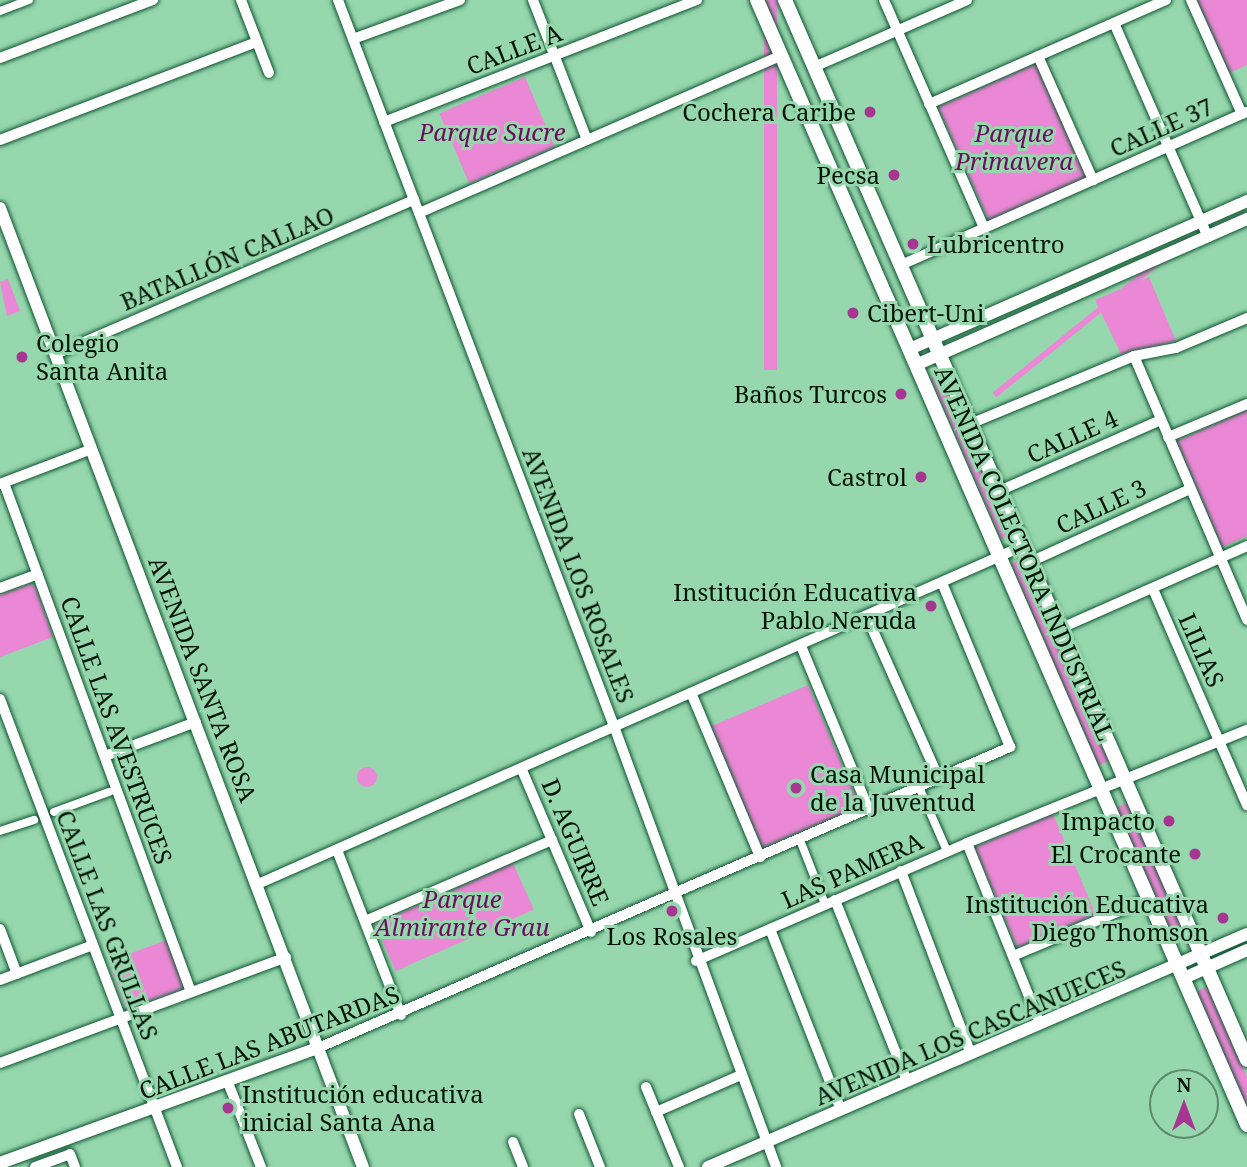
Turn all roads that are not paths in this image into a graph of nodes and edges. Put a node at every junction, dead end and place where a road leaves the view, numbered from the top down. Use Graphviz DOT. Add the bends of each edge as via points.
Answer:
graph roads {
  1 [pos="29,0"];
  2 [pos="153,0"];
  3 [pos="241,0"];
  4 [pos="338,0"];
  5 [pos="460,0"];
  6 [pos="533,0"];
  7 [pos="697,0"];
  8 [pos="757,0"];
  9 [pos="785,0"];
  10 [pos="884,0"];
  11 [pos="967,0"];
  12 [pos="1166,0"];
  13 [pos="1191,0"];
  14 [pos="0,11"];
  15 [pos="1114,23"];
  16 [pos="897,31"];
  17 [pos="353,39"];
  18 [pos="257,42"];
  19 [pos="555,55"];
  20 [pos="782,55"];
  21 [pos="1038,56"];
  22 [pos="0,58"];
  23 [pos="814,67"];
  24 [pos="269,74"];
  25 [pos="929,104"];
  26 [pos="1244,113"];
  27 [pos="384,121"];
  28 [pos="587,139"];
  29 [pos="0,140"];
  30 [pos="1168,147"];
  31 [pos="1093,180"];
  32 [pos="414,200"];
  33 [pos="1247,201"];
  34 [pos="0,208"];
  35 [pos="419,213"];
  36 [pos="1247,219"];
  37 [pos="1200,221"];
  38 [pos="984,228"];
  39 [pos="1208,237"];
  40 [pos="901,265"];
  41 [pos="1247,318"];
  42 [pos="933,339"];
  43 [pos="912,348"];
  44 [pos="56,354"];
  45 [pos="939,355"];
  46 [pos="1134,356"];
  47 [pos="918,364"];
  48 [pos="1247,404"];
  49 [pos="1161,420"];
  50 [pos="970,424"];
  51 [pos="1168,438"];
  52 [pos="92,449"];
  53 [pos="2,483"];
  54 [pos="1190,489"];
  55 [pos="999,491"];
  56 [pos="1023,546"];
  57 [pos="1247,546"];
  58 [pos="1002,556"];
  59 [pos="1220,559"];
  60 [pos="1030,562"];
  61 [pos="37,574"];
  62 [pos="942,583"];
  63 [pos="0,588"];
  64 [pos="1153,589"];
  65 [pos="867,617"];
  66 [pos="1247,620"];
  67 [pos="1059,629"];
  68 [pos="801,646"];
  69 [pos="692,695"];
  70 [pos="0,699"];
  71 [pos="196,722"];
  72 [pos="615,729"];
  73 [pos="1247,730"];
  74 [pos="1220,741"];
  75 [pos="105,756"];
  76 [pos="522,770"];
  77 [pos="939,779"];
  78 [pos="1125,780"];
  79 [pos="919,787"];
  80 [pos="1103,787"];
  81 [pos="110,792"];
  82 [pos="1247,805"];
  83 [pos="869,810"];
  84 [pos="54,812"];
  85 [pos="34,820"];
  86 [pos="0,831"];
  87 [pos="552,839"];
  88 [pos="800,840"];
  89 [pos="967,843"];
  90 [pos="337,850"];
  91 [pos="947,851"];
  92 [pos="760,858"];
  93 [pos="901,871"];
  94 [pos="258,884"];
  95 [pos="673,895"];
  96 [pos="1150,898"];
  97 [pos="830,902"];
  98 [pos="365,921"];
  99 [pos="0,929"];
  100 [pos="770,929"];
  101 [pos="592,932"];
  102 [pos="1247,934"];
  103 [pos="93,945"];
  104 [pos="1247,950"];
  105 [pos="1013,956"];
  106 [pos="286,957"];
  107 [pos="696,961"];
  108 [pos="1204,961"];
  109 [pos="1181,971"];
  110 [pos="17,974"];
  111 [pos="0,980"];
  112 [pos="191,992"];
  113 [pos="401,1015"];
  114 [pos="120,1018"];
  115 [pos="1040,1024"];
  116 [pos="318,1048"];
  117 [pos="971,1054"];
  118 [pos="1247,1060"];
  119 [pos="0,1063"];
  120 [pos="741,1075"];
  121 [pos="227,1080"];
  122 [pos="907,1081"];
  123 [pos="646,1087"];
  124 [pos="154,1107"];
  125 [pos="841,1110"];
  126 [pos="656,1112"];
  127 [pos="579,1114"];
  128 [pos="1247,1125"];
  129 [pos="513,1142"];
  130 [pos="766,1142"];
  131 [pos="0,1163"];
  132 [pos="36,1167"];
  133 [pos="75,1167"];
  134 [pos="177,1167"];
  135 [pos="261,1167"];
  136 [pos="363,1167"];
  137 [pos="523,1167"];
  138 [pos="600,1167"];
  139 [pos="679,1167"];
  140 [pos="708,1167"];
  141 [pos="776,1167"];
  1 -- 14 [label="street"];
  2 -- 22 [label="street"];
  3 -- 18 [label="street"];
  4 -- 17 [label="street, AVENIDA LOS ROSALES"];
  5 -- 17 [label="street"];
  6 -- 19 [label="street"];
  7 -- 19 [label="street, CALLE A"];
  8 -- 20 [label="main road, AVENIDA COLECTORA INDUSTRIAL"];
  9 -- 23 [label="main road, AVENIDA COLECTORA INDUSTRIAL"];
  10 -- 16 [label="street"];
  11 -- 16 [label="street"];
  12 -- 15 [label="street"];
  13 -- 26 [label="street"];
  15 -- 21 [label="street"];
  15 -- 30 [label="street"];
  16 -- 23 [label="street"];
  16 -- 25 [label="street"];
  17 -- 27 [label="street, AVENIDA LOS ROSALES"];
  18 -- 24 [label="street"];
  18 -- 29 [label="street"];
  19 -- 27 [label="street, CALLE A"];
  19 -- 28 [label="street"];
  20 -- 28 [label="street"];
  20 -- 43 [label="main road, AVENIDA COLECTORA INDUSTRIAL"];
  21 -- 25 [label="street"];
  21 -- 31 [label="street"];
  23 -- 40 [label="main road, AVENIDA COLECTORA INDUSTRIAL"];
  25 -- 38 [label="street"];
  26 -- 30 [label="street, CALLE 37"];
  27 -- 32 [label="street, AVENIDA LOS ROSALES"];
  28 -- 35 [label="street"];
  30 -- 31 [label="street, CALLE 37"];
  30 -- 37 [label="street"];
  31 -- 38 [label="street, CALLE 37"];
  32 -- 35 [label="street, AVENIDA LOS ROSALES"];
  32 -- 44 [label="street, BATALLÓN CALLAO"];
  33 -- 37 [label="street"];
  34 -- 44 [label="street, AVENIDA SANTA ROSA"];
  35 -- 72 [label="street, AVENIDA LOS ROSALES"];
  36 -- 39 [label="street"];
  37 -- 39 [label="street"];
  37 -- 42 [label="street"];
  38 -- 40 [label="street, CALLE 37"];
  39 -- 45 [label="street"];
  40 -- 42 [label="main road, AVENIDA COLECTORA INDUSTRIAL"];
  41 -- 46 [label="street" via="1176,348"];
  42 -- 43 [label="street"];
  42 -- 45 [label="main road, AVENIDA COLECTORA INDUSTRIAL"];
  43 -- 47 [label="main road, AVENIDA COLECTORA INDUSTRIAL"];
  44 -- 52 [label="street, AVENIDA SANTA ROSA"];
  45 -- 47 [label="street"];
  45 -- 50 [label="main road, AVENIDA COLECTORA INDUSTRIAL"];
  46 -- 49 [label="street"];
  46 -- 50 [label="street"];
  47 -- 58 [label="main road, AVENIDA COLECTORA INDUSTRIAL"];
  48 -- 51 [label="street"];
  49 -- 51 [label="street"];
  49 -- 55 [label="street, CALLE 4"];
  50 -- 55 [label="main road, AVENIDA COLECTORA INDUSTRIAL"];
  51 -- 54 [label="street"];
  52 -- 53 [label="street"];
  52 -- 71 [label="street, AVENIDA SANTA ROSA"];
  53 -- 61 [label="street, CALLE LAS AVESTRUCES"];
  54 -- 59 [label="street"];
  54 -- 60 [label="street, CALLE 3"];
  55 -- 56 [label="main road, AVENIDA COLECTORA INDUSTRIAL"];
  56 -- 58 [label="street"];
  56 -- 60 [label="main road, AVENIDA COLECTORA INDUSTRIAL"];
  57 -- 59 [label="street"];
  58 -- 62 [label="street"];
  58 -- 80 [label="main road, AVENIDA COLECTORA INDUSTRIAL"];
  59 -- 64 [label="street"];
  59 -- 66 [label="street"];
  60 -- 67 [label="main road, AVENIDA COLECTORA INDUSTRIAL"];
  61 -- 63 [label="street"];
  61 -- 75 [label="street, CALLE LAS AVESTRUCES"];
  62 -- 65 [label="street"];
  62 -- 77 [label="street, CALLE LAS ABUTARDAS" via="1010,747"];
  64 -- 67 [label="street"];
  64 -- 74 [label="street, LILIAS"];
  65 -- 68 [label="street"];
  65 -- 77 [label="street"];
  67 -- 78 [label="main road, AVENIDA COLECTORA INDUSTRIAL"];
  68 -- 69 [label="street"];
  68 -- 83 [label="street"];
  69 -- 72 [label="street"];
  69 -- 92 [label="street"];
  70 -- 103 [label="street, CALLE LAS GRULLAS"];
  71 -- 75 [label="street"];
  71 -- 94 [label="street, AVENIDA SANTA ROSA"];
  72 -- 76 [label="street"];
  72 -- 95 [label="street, AVENIDA LOS ROSALES"];
  73 -- 74 [label="street, LAS PAMERA"];
  74 -- 78 [label="street, LAS PAMERA"];
  74 -- 82 [label="street, LILIAS"];
  75 -- 112 [label="street, CALLE LAS AVESTRUCES"];
  76 -- 87 [label="street, D. AGUIRRE"];
  76 -- 90 [label="street"];
  77 -- 79 [label="street, CALLE LAS ABUTARDAS"];
  78 -- 80 [label="street, LAS PAMERA"];
  78 -- 108 [label="main road, AVENIDA COLECTORA INDUSTRIAL"];
  79 -- 83 [label="street, CALLE LAS ABUTARDAS"];
  79 -- 91 [label="street"];
  80 -- 89 [label="street, LAS PAMERA"];
  80 -- 96 [label="main road, AVENIDA COLECTORA INDUSTRIAL"];
  81 -- 84 [label="street"];
  83 -- 88 [label="street, CALLE LAS ABUTARDAS"];
  85 -- 86 [label="street"];
  87 -- 98 [label="street"];
  87 -- 101 [label="street, D. AGUIRRE"];
  88 -- 92 [label="street, CALLE LAS ABUTARDAS"];
  88 -- 97 [label="street"];
  89 -- 91 [label="street, LAS PAMERA"];
  89 -- 105 [label="street"];
  90 -- 94 [label="street"];
  90 -- 98 [label="street"];
  91 -- 93 [label="street, LAS PAMERA"];
  92 -- 95 [label="street, CALLE LAS ABUTARDAS"];
  93 -- 97 [label="street, LAS PAMERA"];
  93 -- 117 [label="street"];
  94 -- 106 [label="street, AVENIDA SANTA ROSA"];
  95 -- 101 [label="street, CALLE LAS ABUTARDAS"];
  95 -- 107 [label="street, AVENIDA LOS ROSALES"];
  96 -- 105 [label="street"];
  96 -- 109 [label="main road, AVENIDA COLECTORA INDUSTRIAL"];
  97 -- 100 [label="street, LAS PAMERA"];
  97 -- 122 [label="street"];
  98 -- 113 [label="street"];
  99 -- 110 [label="street"];
  100 -- 107 [label="street, LAS PAMERA"];
  100 -- 125 [label="street"];
  101 -- 113 [label="street, CALLE LAS ABUTARDAS"];
  102 -- 108 [label="street, AVENIDA LOS CASCANUECES"];
  103 -- 110 [label="street"];
  103 -- 114 [label="street, CALLE LAS GRULLAS"];
  104 -- 108 [label="street, AVENIDA LOS CASCANUECES"];
  105 -- 115 [label="street"];
  106 -- 112 [label="street"];
  106 -- 116 [label="street, AVENIDA SANTA ROSA"];
  107 -- 120 [label="street, AVENIDA LOS ROSALES"];
  108 -- 109 [label="street, AVENIDA LOS CASCANUECES"];
  108 -- 118 [label="main road, AVENIDA COLECTORA INDUSTRIAL"];
  109 -- 115 [label="street, AVENIDA LOS CASCANUECES"];
  109 -- 128 [label="main road, AVENIDA COLECTORA INDUSTRIAL"];
  110 -- 111 [label="street"];
  112 -- 114 [label="street"];
  113 -- 116 [label="street, CALLE LAS ABUTARDAS"];
  114 -- 119 [label="street"];
  114 -- 124 [label="street, CALLE LAS GRULLAS"];
  115 -- 117 [label="street, AVENIDA LOS CASCANUECES"];
  116 -- 121 [label="street, CALLE LAS ABUTARDAS"];
  116 -- 136 [label="street, AVENIDA SANTA ROSA"];
  117 -- 122 [label="street, AVENIDA LOS CASCANUECES"];
  120 -- 126 [label="street"];
  120 -- 130 [label="street, AVENIDA LOS ROSALES"];
  121 -- 124 [label="street, CALLE LAS ABUTARDAS"];
  121 -- 135 [label="street"];
  122 -- 125 [label="street, AVENIDA LOS CASCANUECES"];
  123 -- 126 [label="street"];
  124 -- 131 [label="street, CALLE LAS ABUTARDAS"];
  124 -- 134 [label="street, CALLE LAS GRULLAS"];
  125 -- 130 [label="street, AVENIDA LOS CASCANUECES"];
  126 -- 139 [label="street"];
  127 -- 138 [label="street"];
  129 -- 137 [label="street"];
  130 -- 140 [label="street, AVENIDA LOS CASCANUECES"];
  130 -- 141 [label="street, AVENIDA LOS ROSALES"];
  132 -- 133 [label="street" via="70,1154"];
}
